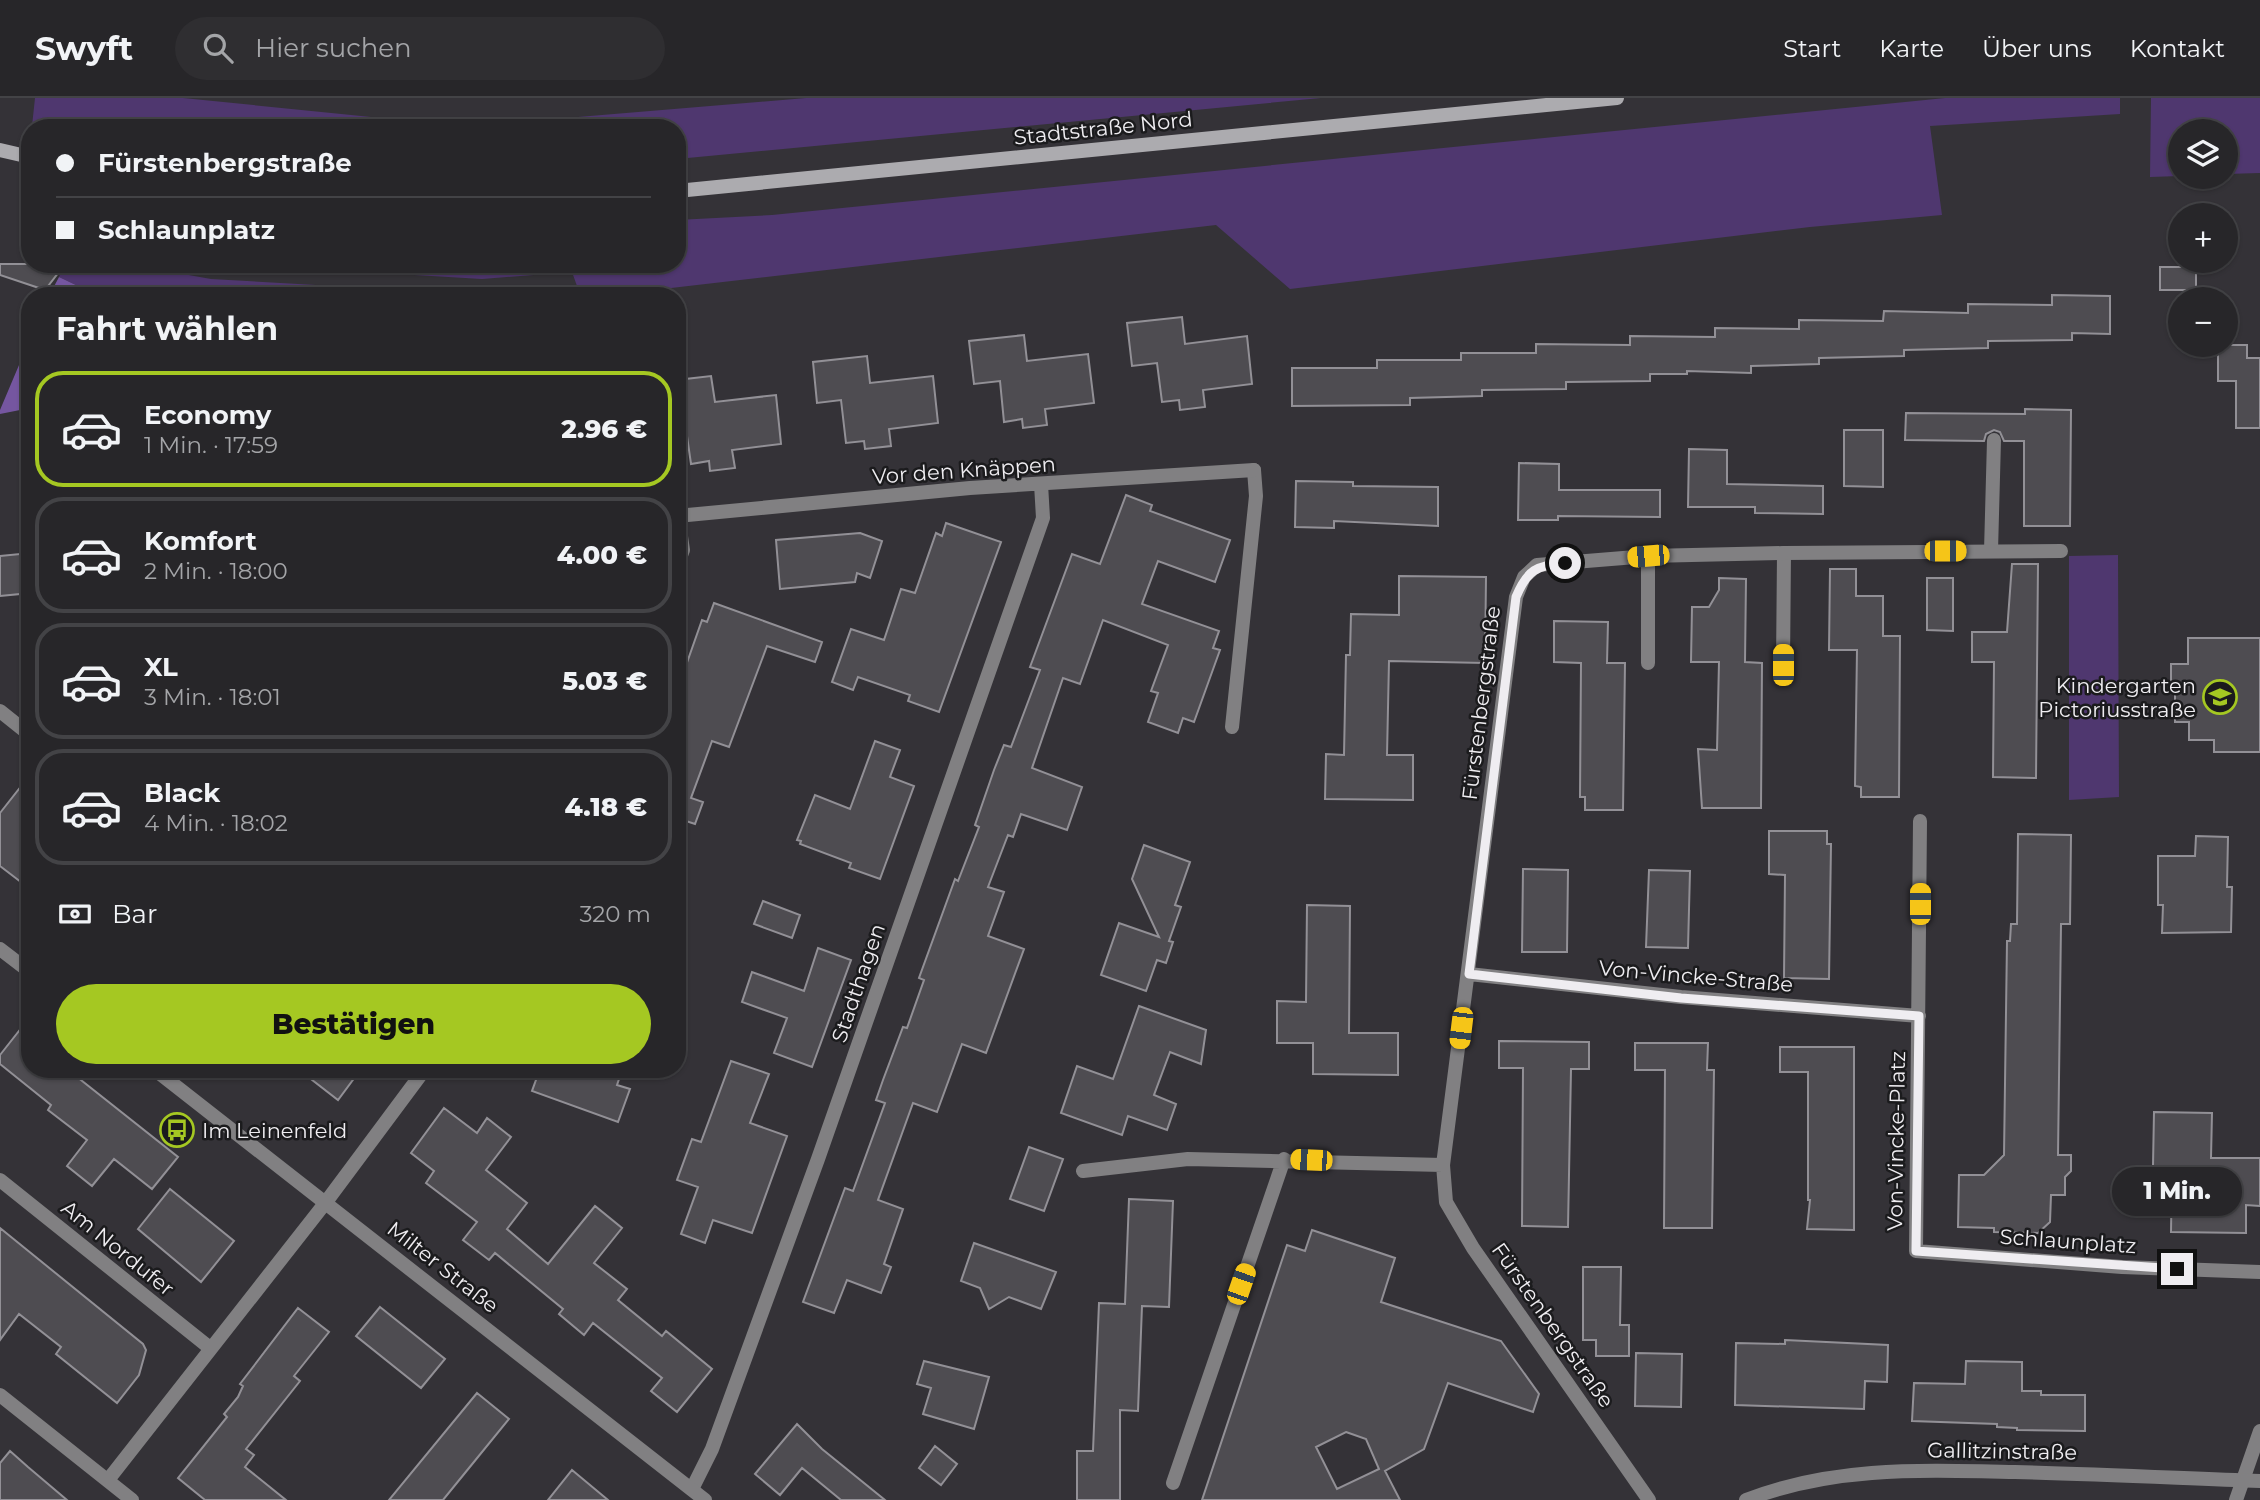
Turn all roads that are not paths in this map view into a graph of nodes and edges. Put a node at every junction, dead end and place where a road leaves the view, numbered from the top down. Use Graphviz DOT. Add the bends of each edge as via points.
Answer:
graph roads {
  1 [pos="1617,98"];
  2 [pos="0,150"];
  3 [pos="21,155"];
  4 [pos="686,190"];
  5 [pos="1994,440"];
  6 [pos="1041,484"];
  7 [pos="686,515"];
  8 [pos="1991,551"];
  9 [pos="2061,551"];
  10 [pos="1784,552"];
  11 [pos="1648,556"];
  12 [pos="1648,663"];
  13 [pos="1783,665"];
  14 [pos="0,711"];
  15 [pos="1232,727"];
  16 [pos="21,728"];
  17 [pos="1920,821"];
  18 [pos="0,949"];
  19 [pos="21,965"];
  20 [pos="1469,974"];
  21 [pos="1919,1016"];
  22 [pos="166,1078"];
  23 [pos="418,1078"];
  24 [pos="1284,1159"];
  25 [pos="1443,1165"];
  26 [pos="1083,1171"];
  27 [pos="0,1180"];
  28 [pos="326,1202"];
  29 [pos="1916,1251"];
  30 [pos="2260,1272"];
  31 [pos="209,1349"];
  32 [pos="0,1395"];
  33 [pos="2260,1431"];
  34 [pos="108,1480"];
  35 [pos="2244,1480"];
  36 [pos="2260,1481"];
  37 [pos="1172,1483"];
  38 [pos="692,1489"];
  39 [pos="132,1500"];
  40 [pos="705,1500"];
  41 [pos="1649,1500"];
  42 [pos="1746,1500"];
  43 [pos="2236,1500"];
  1 -- 4 [label="main road, Stadtstraße Nord"];
  2 -- 3 [label="main road"];
  5 -- 8 [label="street"];
  6 -- 7 [label="street, Vor den Knäppen"];
  6 -- 15 [label="street, Vor den Knäppen" via="1254,470 1256,496"];
  6 -- 38 [label="street, Stadthagen" via="1039,531 818,1159 712,1449"];
  8 -- 9 [label="street, Fürstenbergstraße"];
  8 -- 10 [label="street, Fürstenbergstraße"];
  10 -- 11 [label="street, Fürstenbergstraße"];
  10 -- 13 [label="street"];
  11 -- 12 [label="street"];
  11 -- 20 [label="street, Fürstenbergstraße" via="1537,565 1524,577 1516,597"];
  14 -- 16 [label="street"];
  17 -- 21 [label="street, Von-Vincke-Platz"];
  18 -- 19 [label="street"];
  20 -- 21 [label="street, Von-Vincke-Straße" via="1681,998"];
  20 -- 25 [label="street, Fürstenbergstraße"];
  21 -- 29 [label="street, Von-Vincke-Platz"];
  22 -- 28 [label="street, Milter Straße"];
  23 -- 28 [label="street"];
  24 -- 25 [label="street"];
  24 -- 26 [label="street" via="1188,1159"];
  24 -- 37 [label="street"];
  25 -- 41 [label="street, Fürstenbergstraße" via="1446,1202 1473,1248"];
  27 -- 31 [label="street, Am Nordufer"];
  28 -- 31 [label="street"];
  28 -- 38 [label="street, Milter Straße"];
  29 -- 30 [label="street, Schlaunplatz"];
  31 -- 34 [label="street"];
  32 -- 34 [label="street"];
  33 -- 35 [label="street"];
  34 -- 39 [label="street"];
  35 -- 36 [label="street, Gallitzinstraße"];
  35 -- 42 [label="street, Gallitzinstraße" via="1903,1469 1789,1485"];
  35 -- 43 [label="street"];
  38 -- 40 [label="street, Milter Straße"];
}
